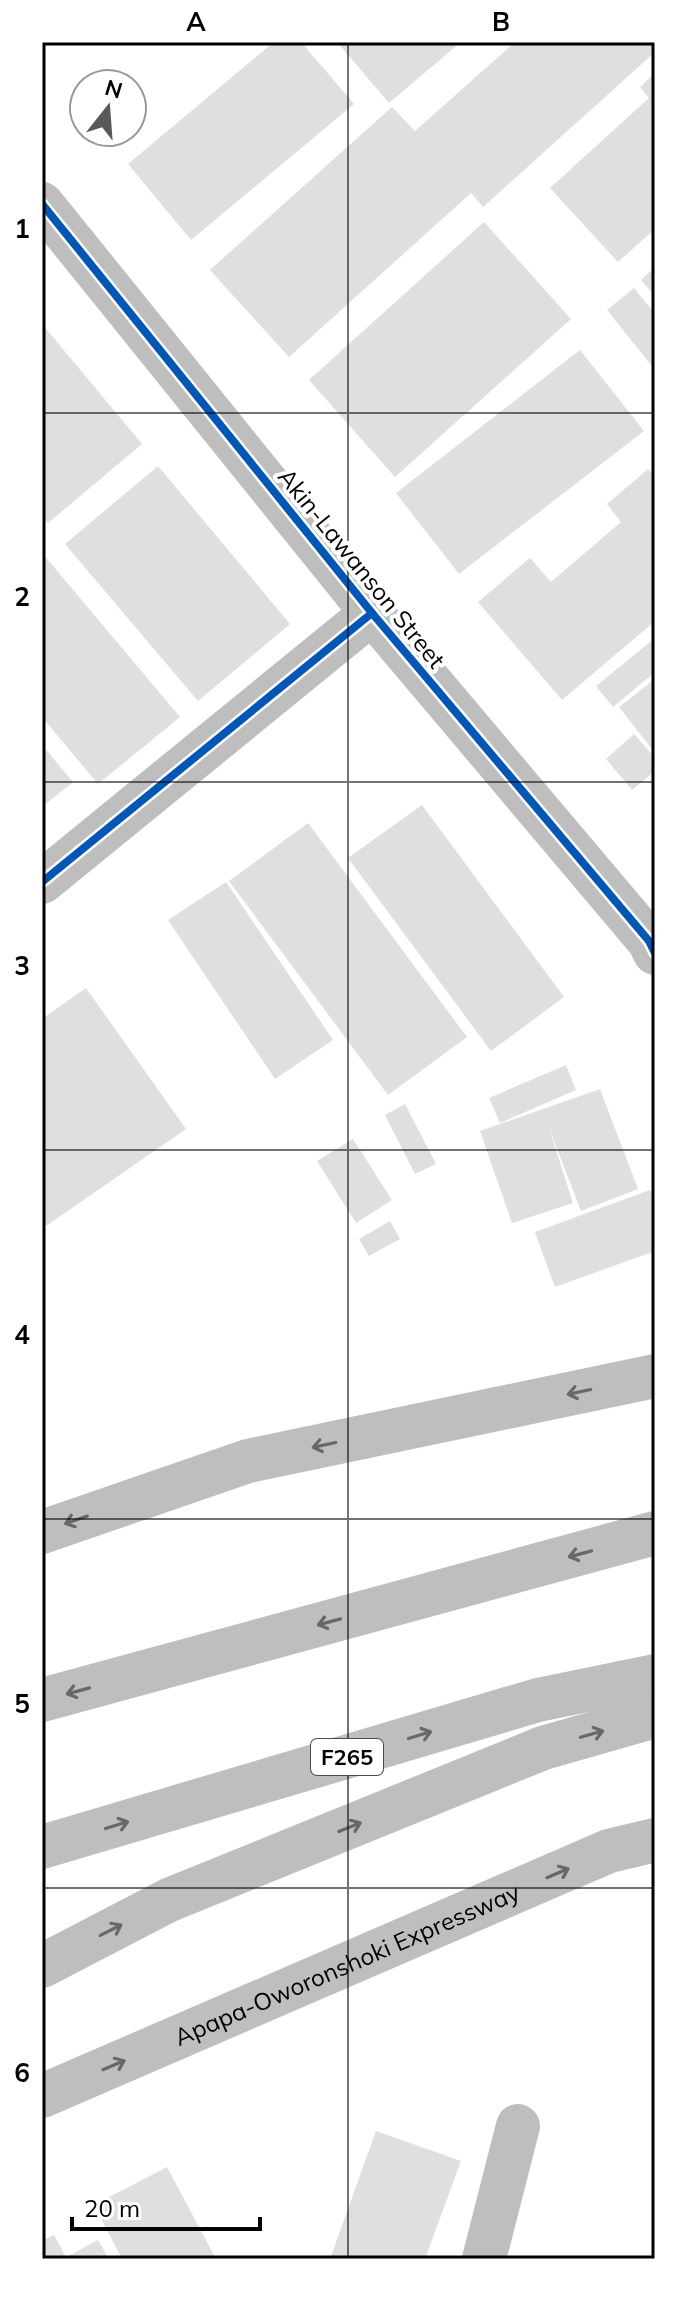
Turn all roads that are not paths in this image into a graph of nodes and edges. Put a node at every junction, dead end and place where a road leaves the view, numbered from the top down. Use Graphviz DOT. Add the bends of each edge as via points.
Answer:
graph roads {
  1 [pos="42,204"];
  2 [pos="372,613"];
  3 [pos="42,882"];
  4 [pos="655,953"];
  5 [pos="655,1376"];
  6 [pos="42,1532"];
  7 [pos="655,1533"];
  8 [pos="655,1676"];
  9 [pos="42,1700"];
  10 [pos="655,1716"];
  11 [pos="655,1840"];
  12 [pos="42,1847"];
  13 [pos="42,1966"];
  14 [pos="42,2096"];
  15 [pos="518,2126"];
  16 [pos="484,2259"];
  1 -- 2 [label="main road, Akin-Lawanson Street"];
  2 -- 3 [label="main road"];
  2 -- 4 [label="main road, Akin-Lawanson Street"];
  5 -- 6 [label="main road, one-way" via="248,1461"];
  7 -- 9 [label="main road, one-way"];
  12 -- 8 [label="main road, F265, one-way" via="538,1700"];
  13 -- 10 [label="main road, one-way" via="169,1900 543,1748"];
  14 -- 11 [label="main road, Apapa-Oworonshoki Expressway, one-way" via="609,1851"];
  15 -- 16 [label="main road"];
}
